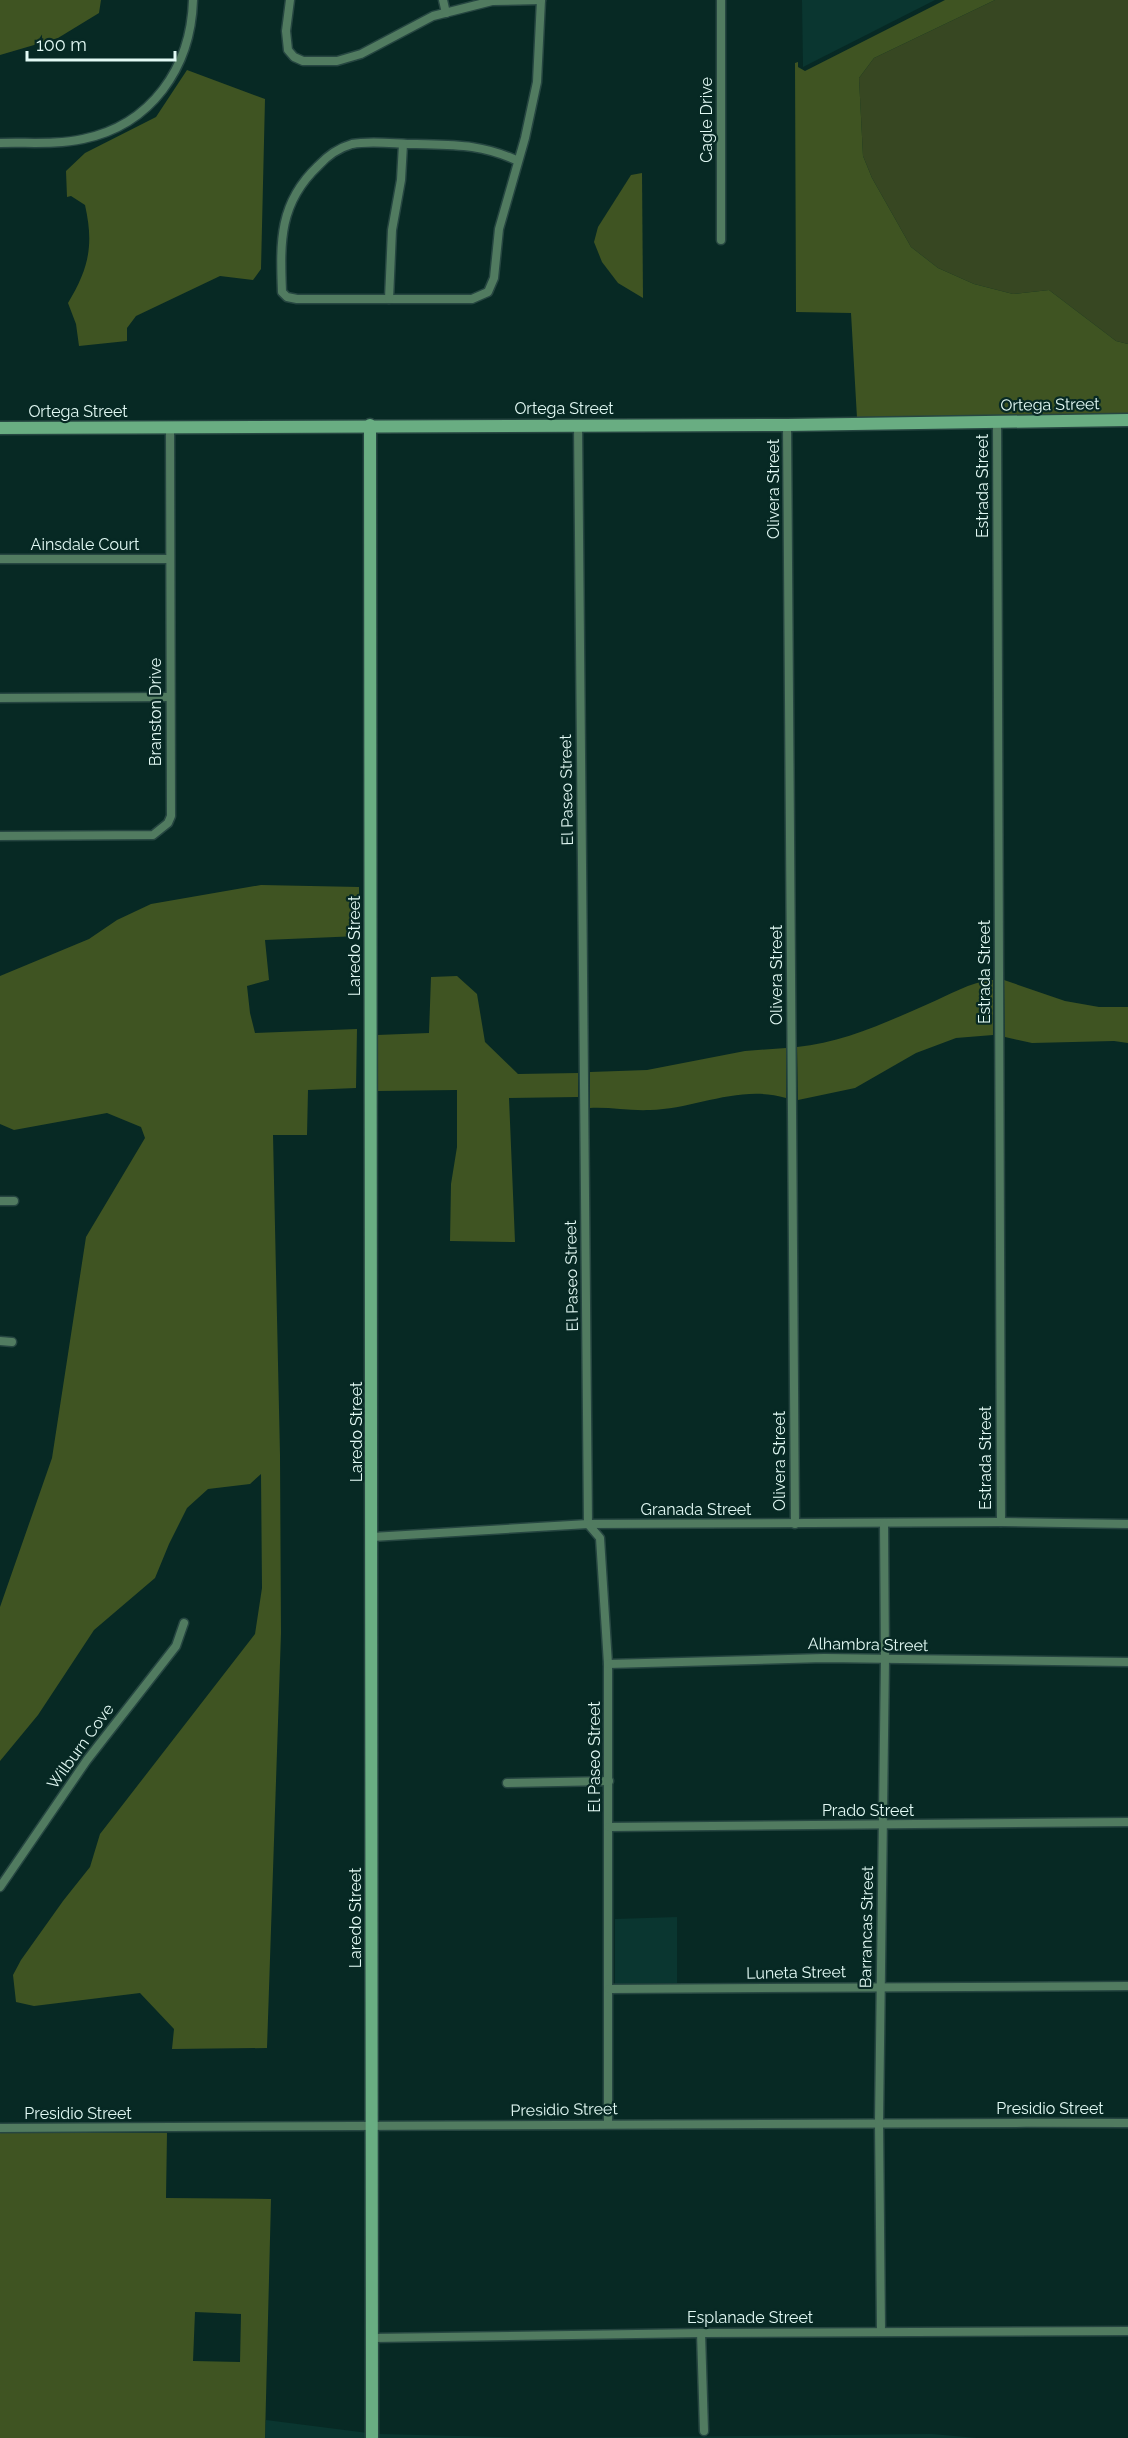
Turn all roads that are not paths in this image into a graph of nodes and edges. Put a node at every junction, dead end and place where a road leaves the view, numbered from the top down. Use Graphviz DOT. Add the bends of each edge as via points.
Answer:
graph roads {
  1 [pos="193,0"];
  2 [pos="290,0"];
  3 [pos="443,0"];
  4 [pos="541,0"];
  5 [pos="721,0"];
  6 [pos="446,13"];
  7 [pos="0,143"];
  8 [pos="403,144"];
  9 [pos="518,161"];
  10 [pos="721,240"];
  11 [pos="389,299"];
  12 [pos="1128,420"];
  13 [pos="997,422"];
  14 [pos="787,424"];
  15 [pos="370,425"];
  16 [pos="578,425"];
  17 [pos="170,427"];
  18 [pos="0,428"];
  19 [pos="0,559"];
  20 [pos="169,559"];
  21 [pos="170,697"];
  22 [pos="0,698"];
  23 [pos="0,836"];
  24 [pos="0,1201"];
  25 [pos="14,1201"];
  26 [pos="0,1341"];
  27 [pos="12,1342"];
  28 [pos="1000,1522"];
  29 [pos="884,1523"];
  30 [pos="588,1524"];
  31 [pos="795,1524"];
  32 [pos="1128,1524"];
  33 [pos="372,1537"];
  34 [pos="184,1623"];
  35 [pos="885,1659"];
  36 [pos="1128,1662"];
  37 [pos="608,1664"];
  38 [pos="609,1781"];
  39 [pos="507,1783"];
  40 [pos="1128,1822"];
  41 [pos="882,1825"];
  42 [pos="609,1827"];
  43 [pos="0,1887"];
  44 [pos="880,1986"];
  45 [pos="1128,1986"];
  46 [pos="609,1989"];
  47 [pos="879,2122"];
  48 [pos="608,2123"];
  49 [pos="1128,2123"];
  50 [pos="372,2127"];
  51 [pos="0,2128"];
  52 [pos="881,2331"];
  53 [pos="1128,2331"];
  54 [pos="701,2333"];
  55 [pos="372,2338"];
  56 [pos="704,2431"];
  57 [pos="372,2438"];
  1 -- 7 [label="street" via="189,39 176,71 141,113 105,133 81,140"];
  2 -- 6 [label="street" via="285,41 294,57 303,61 347,59 418,22"];
  3 -- 6 [label="street"];
  4 -- 6 [label="street" via="492,0"];
  4 -- 9 [label="street" via="537,82"];
  5 -- 10 [label="street, Cagle Drive"];
  8 -- 9 [label="street" via="477,146"];
  8 -- 11 [label="street" via="392,230"];
  8 -- 11 [label="street" via="355,143 330,154 292,196 284,222 282,292 287,297"];
  9 -- 11 [label="street" via="499,228 494,278 488,292 472,299"];
  12 -- 13 [label="street, Ortega Street"];
  13 -- 14 [label="street, Ortega Street"];
  13 -- 28 [label="street, Estrada Street"];
  14 -- 16 [label="street, Ortega Street"];
  14 -- 31 [label="street, Olivera Street"];
  15 -- 16 [label="street, Ortega Street"];
  15 -- 17 [label="street, Ortega Street"];
  15 -- 33 [label="street, Laredo Street"];
  16 -- 30 [label="street, El Paseo Street"];
  17 -- 18 [label="street, Ortega Street"];
  17 -- 20 [label="street, Branston Drive"];
  19 -- 20 [label="street, Ainsdale Court"];
  20 -- 21 [label="street, Branston Drive"];
  21 -- 22 [label="street"];
  21 -- 23 [label="street, Branston Drive" via="171,816 163,829 153,835"];
  24 -- 25 [label="street"];
  26 -- 27 [label="street"];
  28 -- 29 [label="street, Granada Street"];
  28 -- 32 [label="street, Granada Street"];
  29 -- 31 [label="street, Granada Street"];
  29 -- 35 [label="street, Barrancas Street"];
  30 -- 31 [label="street, Granada Street"];
  30 -- 33 [label="street, Granada Street"];
  30 -- 37 [label="street, El Paseo Street" via="600,1538"];
  33 -- 50 [label="street, Laredo Street"];
  34 -- 43 [label="street, Wilburn Cove" via="176,1646 87,1760"];
  35 -- 36 [label="street, Alhambra Street"];
  35 -- 37 [label="street, Alhambra Street"];
  35 -- 41 [label="street, Barrancas Street"];
  37 -- 38 [label="street, El Paseo Street"];
  38 -- 39 [label="street"];
  38 -- 42 [label="street, El Paseo Street"];
  40 -- 41 [label="street, Prado Street"];
  41 -- 42 [label="street, Prado Street"];
  41 -- 44 [label="street, Barrancas Street"];
  42 -- 46 [label="street, El Paseo Street"];
  44 -- 45 [label="street, Luneta Street"];
  44 -- 46 [label="street, Luneta Street"];
  44 -- 47 [label="street, Barrancas Street"];
  46 -- 48 [label="street, El Paseo Street"];
  47 -- 48 [label="street, Presidio Street"];
  47 -- 49 [label="street, Presidio Street"];
  47 -- 52 [label="street, Barrancas Street"];
  48 -- 50 [label="street, Presidio Street"];
  50 -- 51 [label="street, Presidio Street"];
  50 -- 55 [label="street, Laredo Street"];
  52 -- 53 [label="street, Esplanade Street"];
  52 -- 54 [label="street, Esplanade Street"];
  54 -- 55 [label="street, Esplanade Street"];
  54 -- 56 [label="street"];
  55 -- 57 [label="street, Laredo Street"];
}
